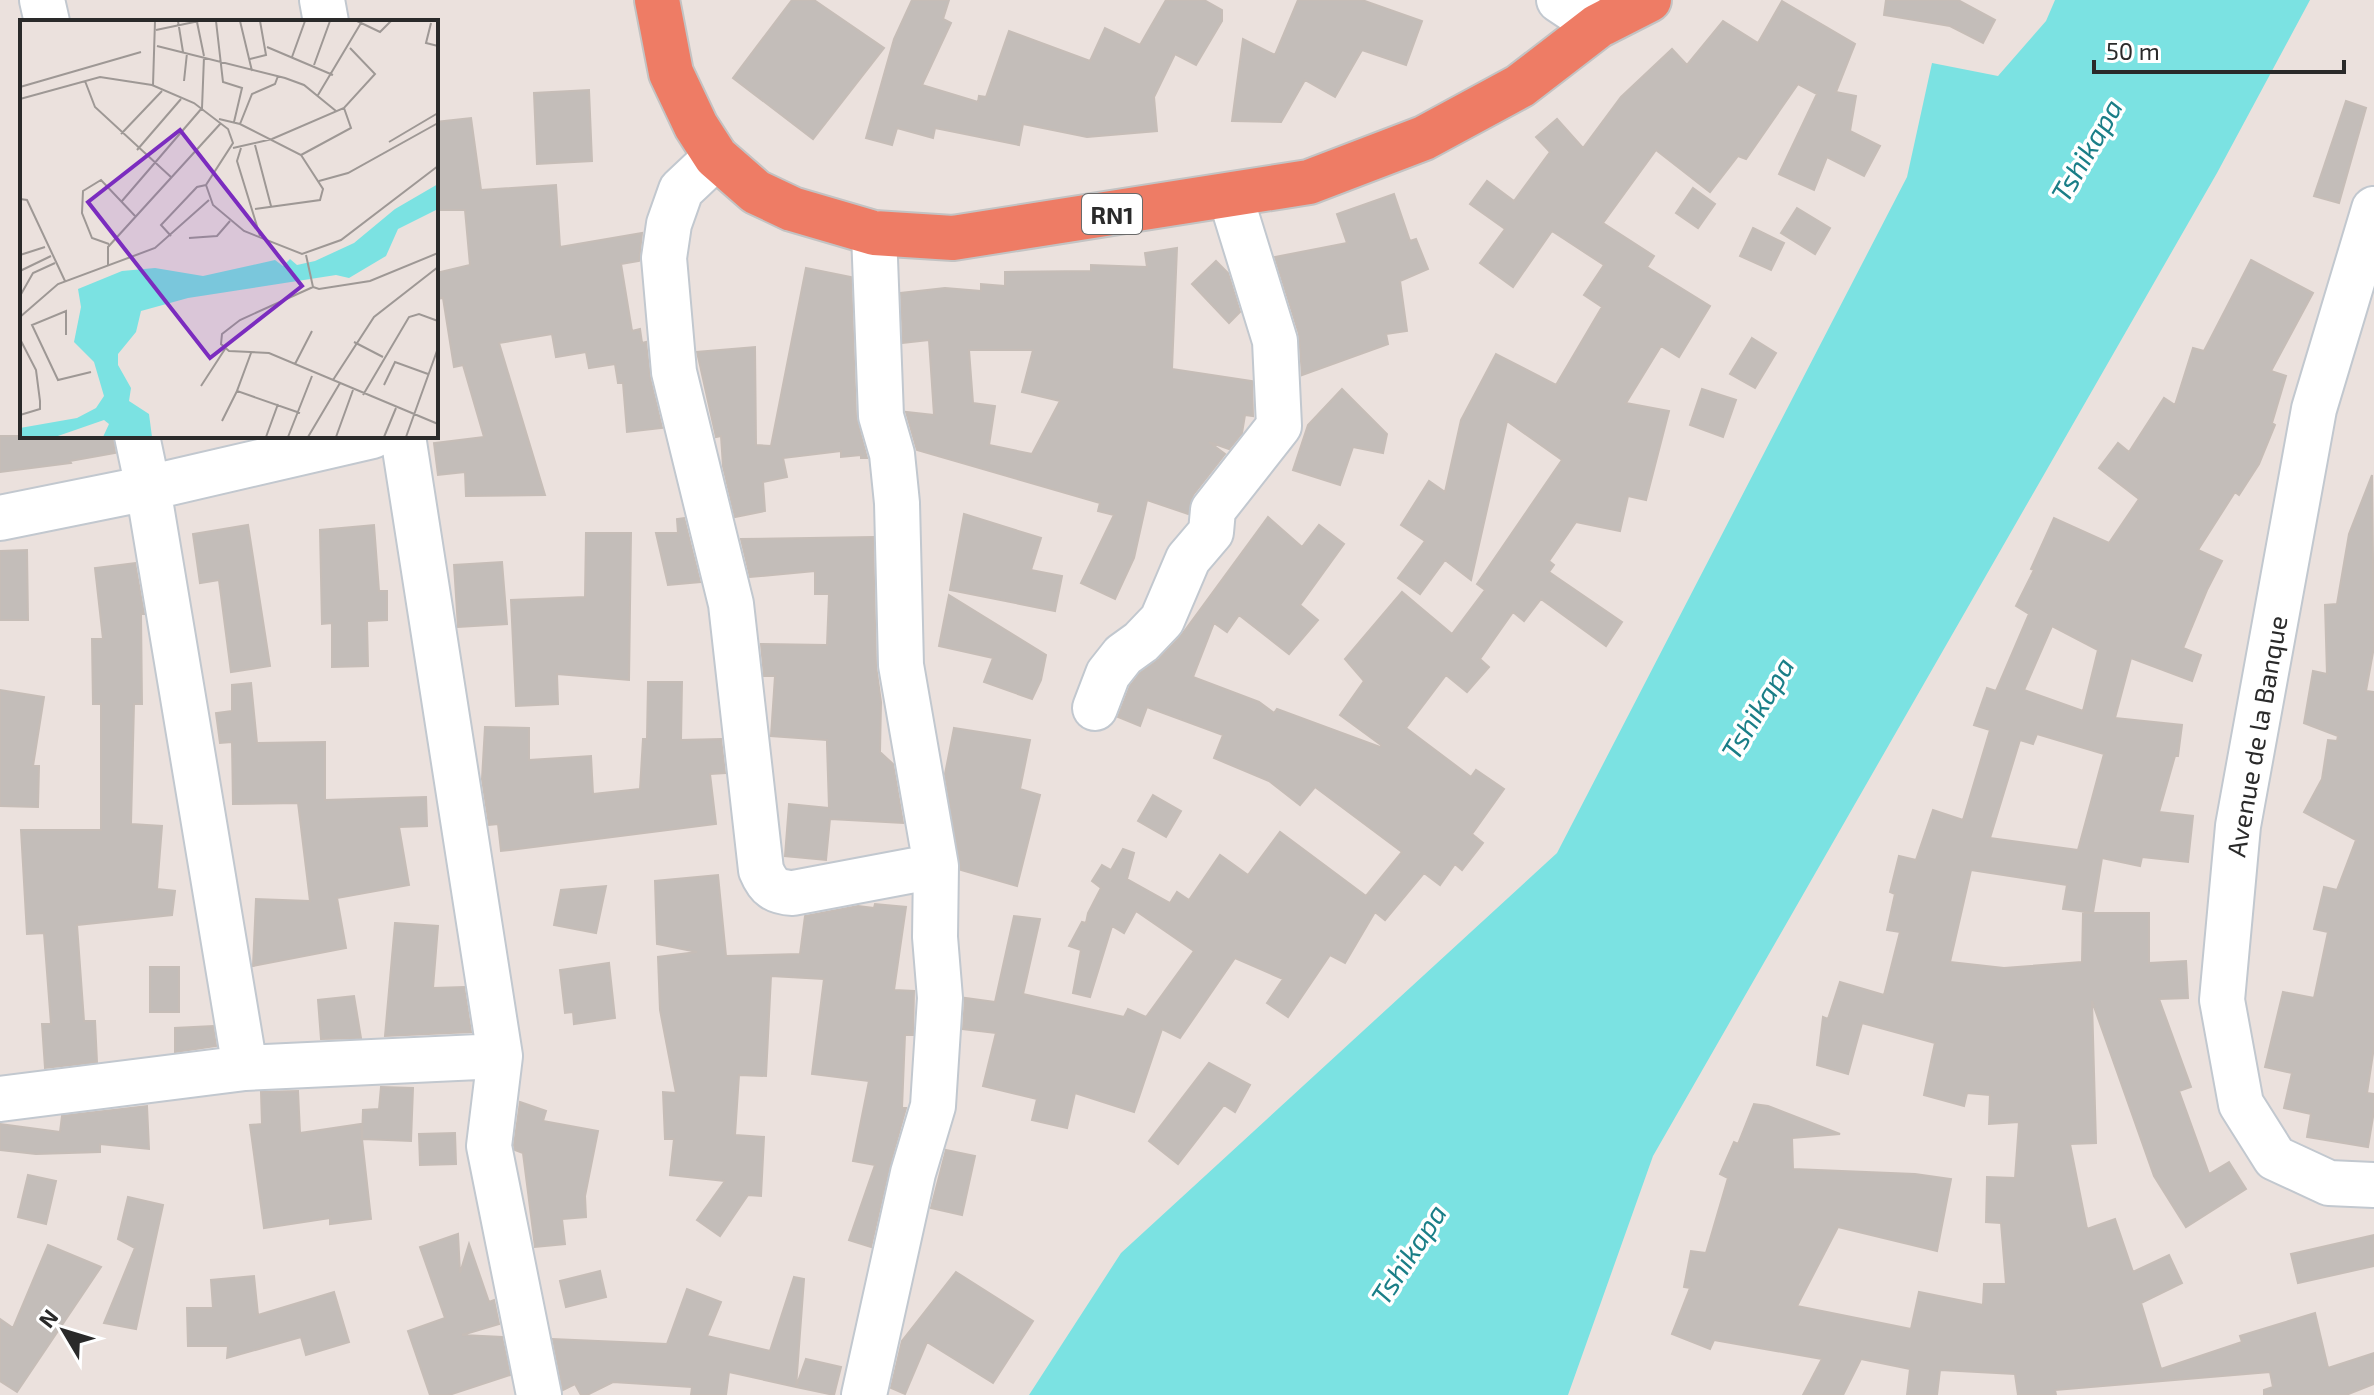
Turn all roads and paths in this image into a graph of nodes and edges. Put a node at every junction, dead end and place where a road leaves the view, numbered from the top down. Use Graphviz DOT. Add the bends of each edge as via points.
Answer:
graph roads {
  1 [pos="42,0"];
  2 [pos="322,0"];
  3 [pos="657,0"];
  4 [pos="1559,0"];
  5 [pos="1649,0"];
  6 [pos="47,20"];
  7 [pos="326,20"];
  8 [pos="1598,26"];
  9 [pos="716,157"];
  10 [pos="1230,195"];
  11 [pos="2374,209"];
  12 [pos="874,233"];
  13 [pos="137,438"];
  14 [pos="363,438"];
  15 [pos="403,438"];
  16 [pos="148,488"];
  17 [pos="0,518"];
  18 [pos="1095,708"];
  19 [pos="936,866"];
  20 [pos="500,1056"];
  21 [pos="245,1068"];
  22 [pos="0,1099"];
  23 [pos="2374,1185"];
  24 [pos="539,1395"];
  25 [pos="864,1395"];
  1 -- 6 [label="street"];
  2 -- 7 [label="street"];
  3 -- 9 [label="highway, RN1" via="671,73"];
  4 -- 8 [label="street"];
  5 -- 8 [label="highway, RN1"];
  8 -- 10 [label="highway, RN1" via="1520,86 1424,138 1309,182"];
  9 -- 12 [label="highway, RN1" via="756,192 792,209"];
  9 -- 19 [label="street" via="681,190 664,258 674,372 731,604 761,870 778,892 793,893"];
  10 -- 12 [label="highway, RN1" via="953,238"];
  10 -- 18 [label="street" via="1275,341 1279,426 1213,510 1211,532 1188,559 1162,620 1108,674"];
  11 -- 23 [label="street, Avenue de la Banque" via="2314,409 2238,826 2222,1000 2241,1104 2275,1158 2329,1183"];
  12 -- 19 [label="street" via="881,416 897,503 901,665"];
  13 -- 16 [label="street"];
  14 -- 16 [label="street"];
  15 -- 20 [label="street"];
  16 -- 17 [label="street"];
  16 -- 21 [label="street"];
  19 -- 25 [label="street" via="940,998 933,1106"];
  20 -- 21 [label="street"];
  20 -- 24 [label="street" via="489,1146"];
  21 -- 22 [label="street"];
}
